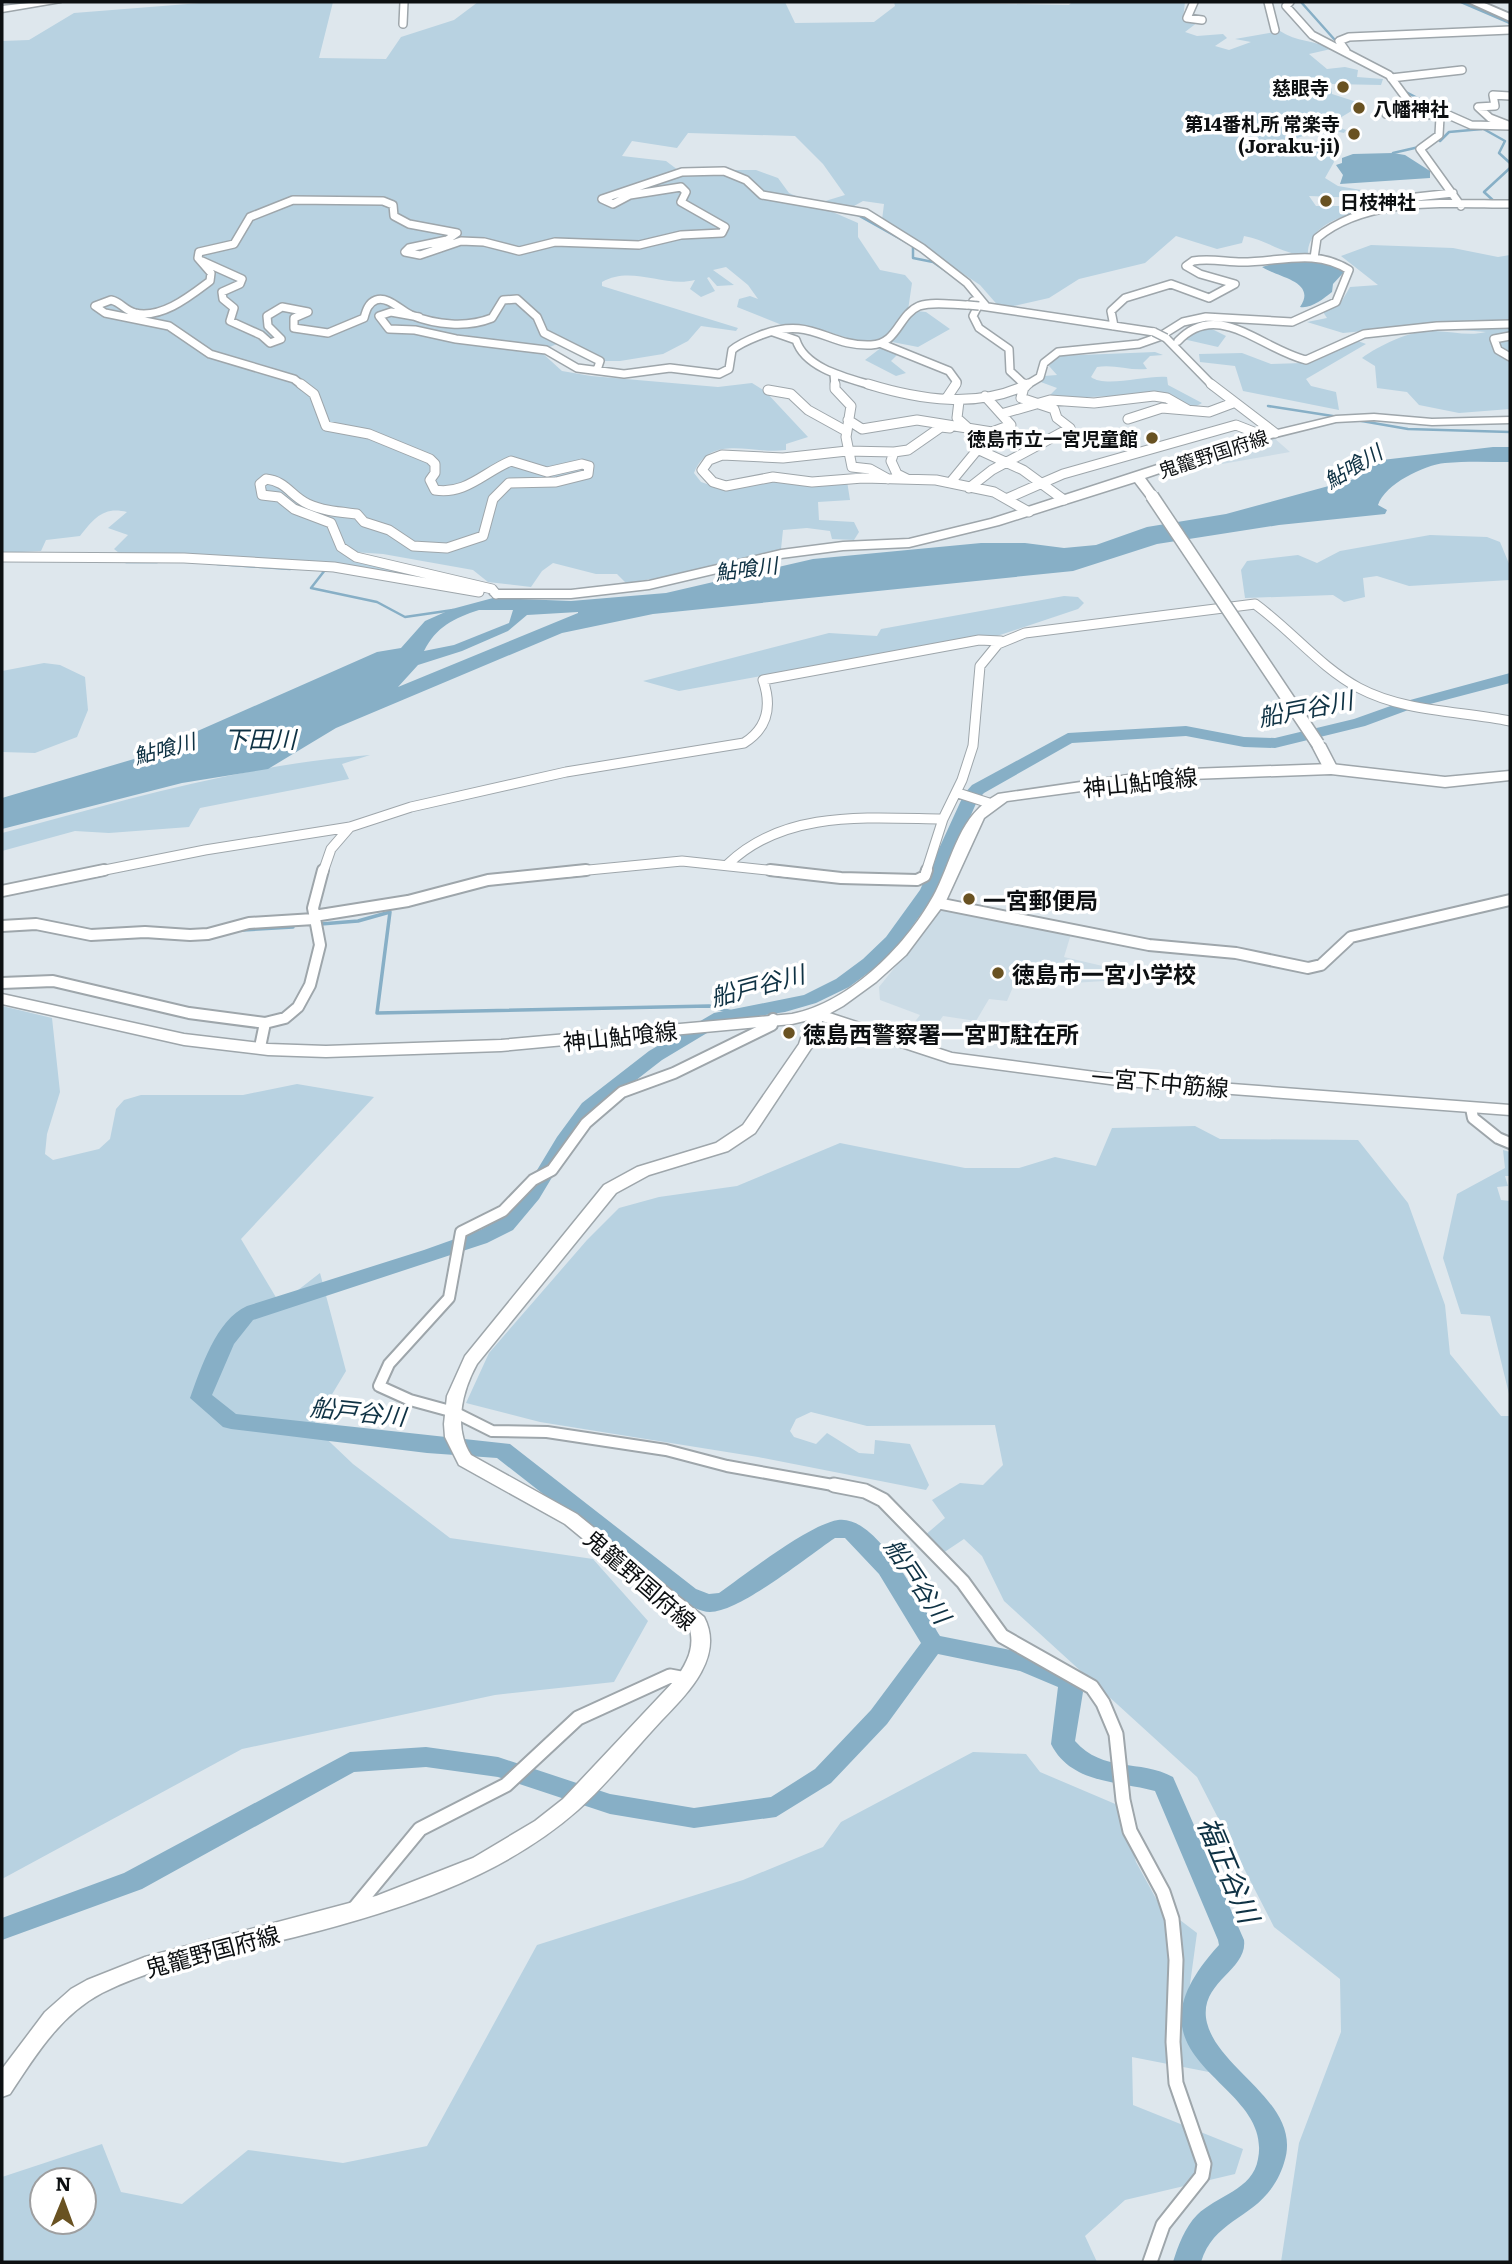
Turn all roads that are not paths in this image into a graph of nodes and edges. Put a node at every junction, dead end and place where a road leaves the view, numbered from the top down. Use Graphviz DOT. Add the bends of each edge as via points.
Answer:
graph roads {
  1 [pos="57,2"];
  2 [pos="404,2"];
  3 [pos="1194,2"];
  4 [pos="1268,2"];
  5 [pos="1473,2"];
  6 [pos="1288,4"];
  7 [pos="2,9"];
  8 [pos="1271,12"];
  9 [pos="1510,18"];
  10 [pos="1202,20"];
  11 [pos="403,24"];
  12 [pos="1275,30"];
  13 [pos="1510,30"];
  14 [pos="1348,53"];
  15 [pos="1462,70"];
  16 [pos="1391,78"];
  17 [pos="1507,87"];
  18 [pos="1510,95"];
  19 [pos="1386,114"];
  20 [pos="1443,116"];
  21 [pos="1510,126"];
  22 [pos="1453,192"];
  23 [pos="1508,204"];
  24 [pos="1461,205"];
  25 [pos="1402,207"];
  26 [pos="1314,258"];
  27 [pos="200,260"];
  28 [pos="970,286"];
  29 [pos="983,306"];
  30 [pos="419,317"];
  31 [pos="1190,320"];
  32 [pos="1510,324"];
  33 [pos="1114,326"];
  34 [pos="773,332"];
  35 [pos="1510,336"];
  36 [pos="1178,341"];
  37 [pos="882,344"];
  38 [pos="1178,353"];
  39 [pos="1510,358"];
  40 [pos="597,370"];
  41 [pos="834,374"];
  42 [pos="1025,387"];
  43 [pos="768,390"];
  44 [pos="985,396"];
  45 [pos="946,399"];
  46 [pos="959,401"];
  47 [pos="1034,403"];
  48 [pos="1233,403"];
  49 [pos="1188,410"];
  50 [pos="1001,414"];
  51 [pos="1128,419"];
  52 [pos="1510,419"];
  53 [pos="848,420"];
  54 [pos="967,427"];
  55 [pos="846,431"];
  56 [pos="991,433"];
  57 [pos="1270,434"];
  58 [pos="977,449"];
  59 [pos="847,451"];
  60 [pos="894,452"];
  61 [pos="1009,460"];
  62 [pos="1138,477"];
  63 [pos="907,479"];
  64 [pos="892,481"];
  65 [pos="950,483"];
  66 [pos="1043,483"];
  67 [pos="969,488"];
  68 [pos="1008,498"];
  69 [pos="1064,500"];
  70 [pos="1029,512"];
  71 [pos="2,557"];
  72 [pos="496,594"];
  73 [pos="1001,641"];
  74 [pos="1510,722"];
  75 [pos="1331,769"];
  76 [pos="1510,776"];
  77 [pos="962,794"];
  78 [pos="983,801"];
  79 [pos="943,819"];
  80 [pos="350,827"];
  81 [pos="728,864"];
  82 [pos="2,891"];
  83 [pos="1510,900"];
  84 [pos="937,903"];
  85 [pos="314,917"];
  86 [pos="2,926"];
  87 [pos="2,983"];
  88 [pos="2,999"];
  89 [pos="817,1014"];
  90 [pos="773,1019"];
  91 [pos="265,1023"];
  92 [pos="260,1047"];
  93 [pos="1471,1108"];
  94 [pos="1510,1110"];
  95 [pos="1510,1143"];
  96 [pos="454,1412"];
  97 [pos="686,1679"];
  98 [pos="354,1909"];
  99 [pos="2,2087"];
  100 [pos="1150,2262"];
  1 -- 7 [label="main road"];
  2 -- 11 [label="street"];
  3 -- 10 [label="street" via="1187,18"];
  4 -- 8 [label="street"];
  5 -- 9 [label="highway"];
  6 -- 8 [label="street"];
  6 -- 14 [label="street" via="1307,31"];
  8 -- 12 [label="street"];
  13 -- 14 [label="street" via="1341,38"];
  14 -- 16 [label="street"];
  15 -- 16 [label="street"];
  16 -- 20 [label="street" via="1409,102"];
  17 -- 18 [label="street"];
  18 -- 21 [label="street" via="1493,95 1495,106 1478,107"];
  19 -- 20 [label="street"];
  20 -- 21 [label="street" via="1476,126"];
  20 -- 22 [label="street" via="1439,135 1420,149"];
  22 -- 24 [label="street"];
  22 -- 25 [label="street" via="1402,198 1398,200"];
  23 -- 24 [label="street"];
  24 -- 25 [label="street"];
  25 -- 26 [label="street" via="1346,218 1320,236 1314,244"];
  26 -- 31 [label="street" via="1349,270 1333,303 1292,322 1216,316"];
  26 -- 33 [label="street" via="1193,261 1186,266 1192,271 1235,284 1209,298 1171,284 1125,298 1111,311"];
  27 -- 28 [label="street" via="199,252 204,249 234,244 250,217 305,198 383,201 393,205 394,216 402,222 457,233 447,240 409,248 405,252 410,255 461,242 484,242 519,251 555,242 639,245 681,235 722,233 725,227 681,202 686,192 681,187 630,195 613,204 602,199 663,177 716,169 746,180 762,195 866,214 922,248"];
  27 -- 30 [label="street" via="242,279 222,292 234,308 230,321 261,333 270,343 281,340 268,326 267,316 282,307 307,312 294,318 294,328 321,333 364,318 375,301 388,302"];
  27 -- 72 [label="street" via="211,273 210,281 172,308 131,312 111,300 95,309 169,326 210,354 294,379 314,394 326,426 369,434 430,460 435,464 431,487 441,492 471,486 511,461 547,472 589,466 588,474 568,480 525,478 506,485 489,508 483,536 432,549 413,546 357,514 313,507 279,480 260,484 262,495 279,497 294,509 331,523 341,547 356,556 492,589"];
  28 -- 29 [label="street"];
  28 -- 42 [label="street" via="963,287 976,304 973,316 979,328 1009,349 1010,371"];
  29 -- 33 [label="street"];
  29 -- 37 [label="street, bridge" via="934,304 913,309"];
  30 -- 40 [label="street" via="467,324 494,317 500,302 517,299 537,317 544,333 600,361"];
  30 -- 40 [label="street" via="387,312 379,316 389,330 547,350 577,368"];
  31 -- 36 [label="street" via="1177,332"];
  31 -- 42 [label="street" via="1144,342 1058,352 1044,363 1040,377"];
  32 -- 36 [label="street" via="1364,334 1306,360 1230,326 1196,325"];
  33 -- 38 [label="street, bridge" via="1154,332"];
  34 -- 37 [label="street" via="800,327 861,344"];
  34 -- 40 [label="street" via="738,345 732,350 729,369 719,374 670,368 631,374"];
  34 -- 41 [label="street" via="796,340 800,353"];
  35 -- 39 [label="street" via="1494,339 1498,350"];
  36 -- 38 [label="street"];
  37 -- 45 [label="street" via="950,371 957,382"];
  38 -- 48 [label="street"];
  41 -- 45 [label="street"];
  41 -- 53 [label="street" via="835,389 851,406"];
  42 -- 44 [label="street"];
  42 -- 47 [label="street" via="1021,398"];
  43 -- 55 [label="street" via="791,394 807,410"];
  44 -- 46 [label="street"];
  44 -- 50 [label="street"];
  45 -- 46 [label="street"];
  46 -- 54 [label="street" via="957,418"];
  47 -- 49 [label="street" via="1161,397"];
  47 -- 50 [label="street"];
  47 -- 61 [label="street" via="1054,409 1057,418 1070,428 1051,442"];
  48 -- 49 [label="street" via="1216,411"];
  48 -- 57 [label="street"];
  49 -- 51 [label="street" via="1162,408"];
  50 -- 56 [label="street" via="1011,425"];
  52 -- 57 [label="main road, 鬼籠野国府線" via="1341,418"];
  53 -- 54 [label="street" via="862,429 917,420"];
  53 -- 55 [label="street"];
  54 -- 56 [label="street"];
  55 -- 59 [label="street"];
  56 -- 58 [label="street"];
  56 -- 60 [label="street" via="942,427 908,450"];
  57 -- 62 [label="main road, 鬼籠野国府線"];
  57 -- 66 [label="street" via="1236,425"];
  58 -- 61 [label="street"];
  58 -- 65 [label="street"];
  59 -- 60 [label="street"];
  59 -- 64 [label="street" via="852,467 870,469"];
  59 -- 64 [label="street" via="783,458 722,455 709,460 702,470 713,482 726,486 773,477 804,482"];
  60 -- 63 [label="street" via="893,468"];
  61 -- 66 [label="street"];
  61 -- 67 [label="street" via="990,469"];
  62 -- 69 [label="main road"];
  62 -- 75 [label="main road, 鬼籠野国府線, bridge"];
  63 -- 64 [label="street"];
  63 -- 65 [label="street"];
  65 -- 67 [label="street"];
  66 -- 68 [label="street"];
  66 -- 69 [label="street"];
  67 -- 68 [label="street"];
  68 -- 70 [label="street"];
  69 -- 70 [label="main road"];
  70 -- 72 [label="main road" via="909,543 781,554 649,585 571,594"];
  71 -- 72 [label="street" via="184,558 334,567"];
  73 -- 74 [label="street" via="1025,633 1255,604 1356,687 1423,709 1455,709"];
  73 -- 77 [label="street" via="980,666 975,744"];
  73 -- 80 [label="street" via="979,640 763,680 770,696 765,725 744,743 566,772 411,807"];
  75 -- 76 [label="main road, 神山鮎喰線" via="1445,782"];
  75 -- 78 [label="main road, 神山鮎喰線" via="1145,776"];
  77 -- 78 [label="street"];
  77 -- 79 [label="street"];
  78 -- 84 [label="main road, 神山鮎喰線"];
  79 -- 81 [label="street" via="847,819 776,831 745,845"];
  79 -- 81 [label="street" via="925,876 917,880 841,878"];
  80 -- 82 [label="street" via="205,850"];
  80 -- 85 [label="street" via="331,849 319,882"];
  81 -- 85 [label="street" via="682,861 488,880 408,901"];
  83 -- 84 [label="street" via="1351,937 1321,965 1308,968 1236,953 1149,944"];
  84 -- 89 [label="main road, 神山鮎喰線" via="889,964"];
  85 -- 86 [label="street" via="248,923 208,934 91,936 36,924"];
  85 -- 91 [label="street" via="320,945 310,985 298,1007 285,1018"];
  87 -- 91 [label="street" via="52,981 189,1013"];
  88 -- 92 [label="main road, 神山鮎喰線" via="210,1043"];
  89 -- 90 [label="main road, 神山鮎喰線"];
  89 -- 93 [label="main road, 一宮下中筋線" via="950,1058 1125,1081"];
  89 -- 96 [label="main road, 鬼籠野国府線" via="806,1044 749,1129 722,1147 624,1178 598,1202 471,1360 457,1387"];
  90 -- 92 [label="main road, 神山鮎喰線" via="471,1049 370,1052"];
  90 -- 96 [label="street" via="772,1025 753,1035 622,1092 586,1123 552,1170 533,1180 503,1211 461,1232 449,1298 389,1364 379,1385 410,1400"];
  91 -- 92 [label="street"];
  93 -- 94 [label="main road, 一宮下中筋線"];
  93 -- 95 [label="street" via="1473,1118"];
  96 -- 97 [label="main road, 鬼籠野国府線" via="458,1453 474,1467 589,1532 697,1622 703,1638 701,1649"];
  96 -- 100 [label="street" via="492,1431 547,1432 666,1450 865,1491 883,1500 963,1582 1002,1636 1080,1679 1101,1698 1114,1726 1132,1838 1158,1880 1172,1919 1178,1974 1172,2021 1176,2082 1182,2108 1204,2156 1203,2173 1163,2220"];
  97 -- 98 [label="main road, 鬼籠野国府線" via="570,1805 523,1840 466,1871"];
  97 -- 98 [label="street" via="670,1676 578,1718 506,1785 420,1829"];
  98 -- 99 [label="main road, 鬼籠野国府線" via="181,1957 94,1987 54,2015"];
}
